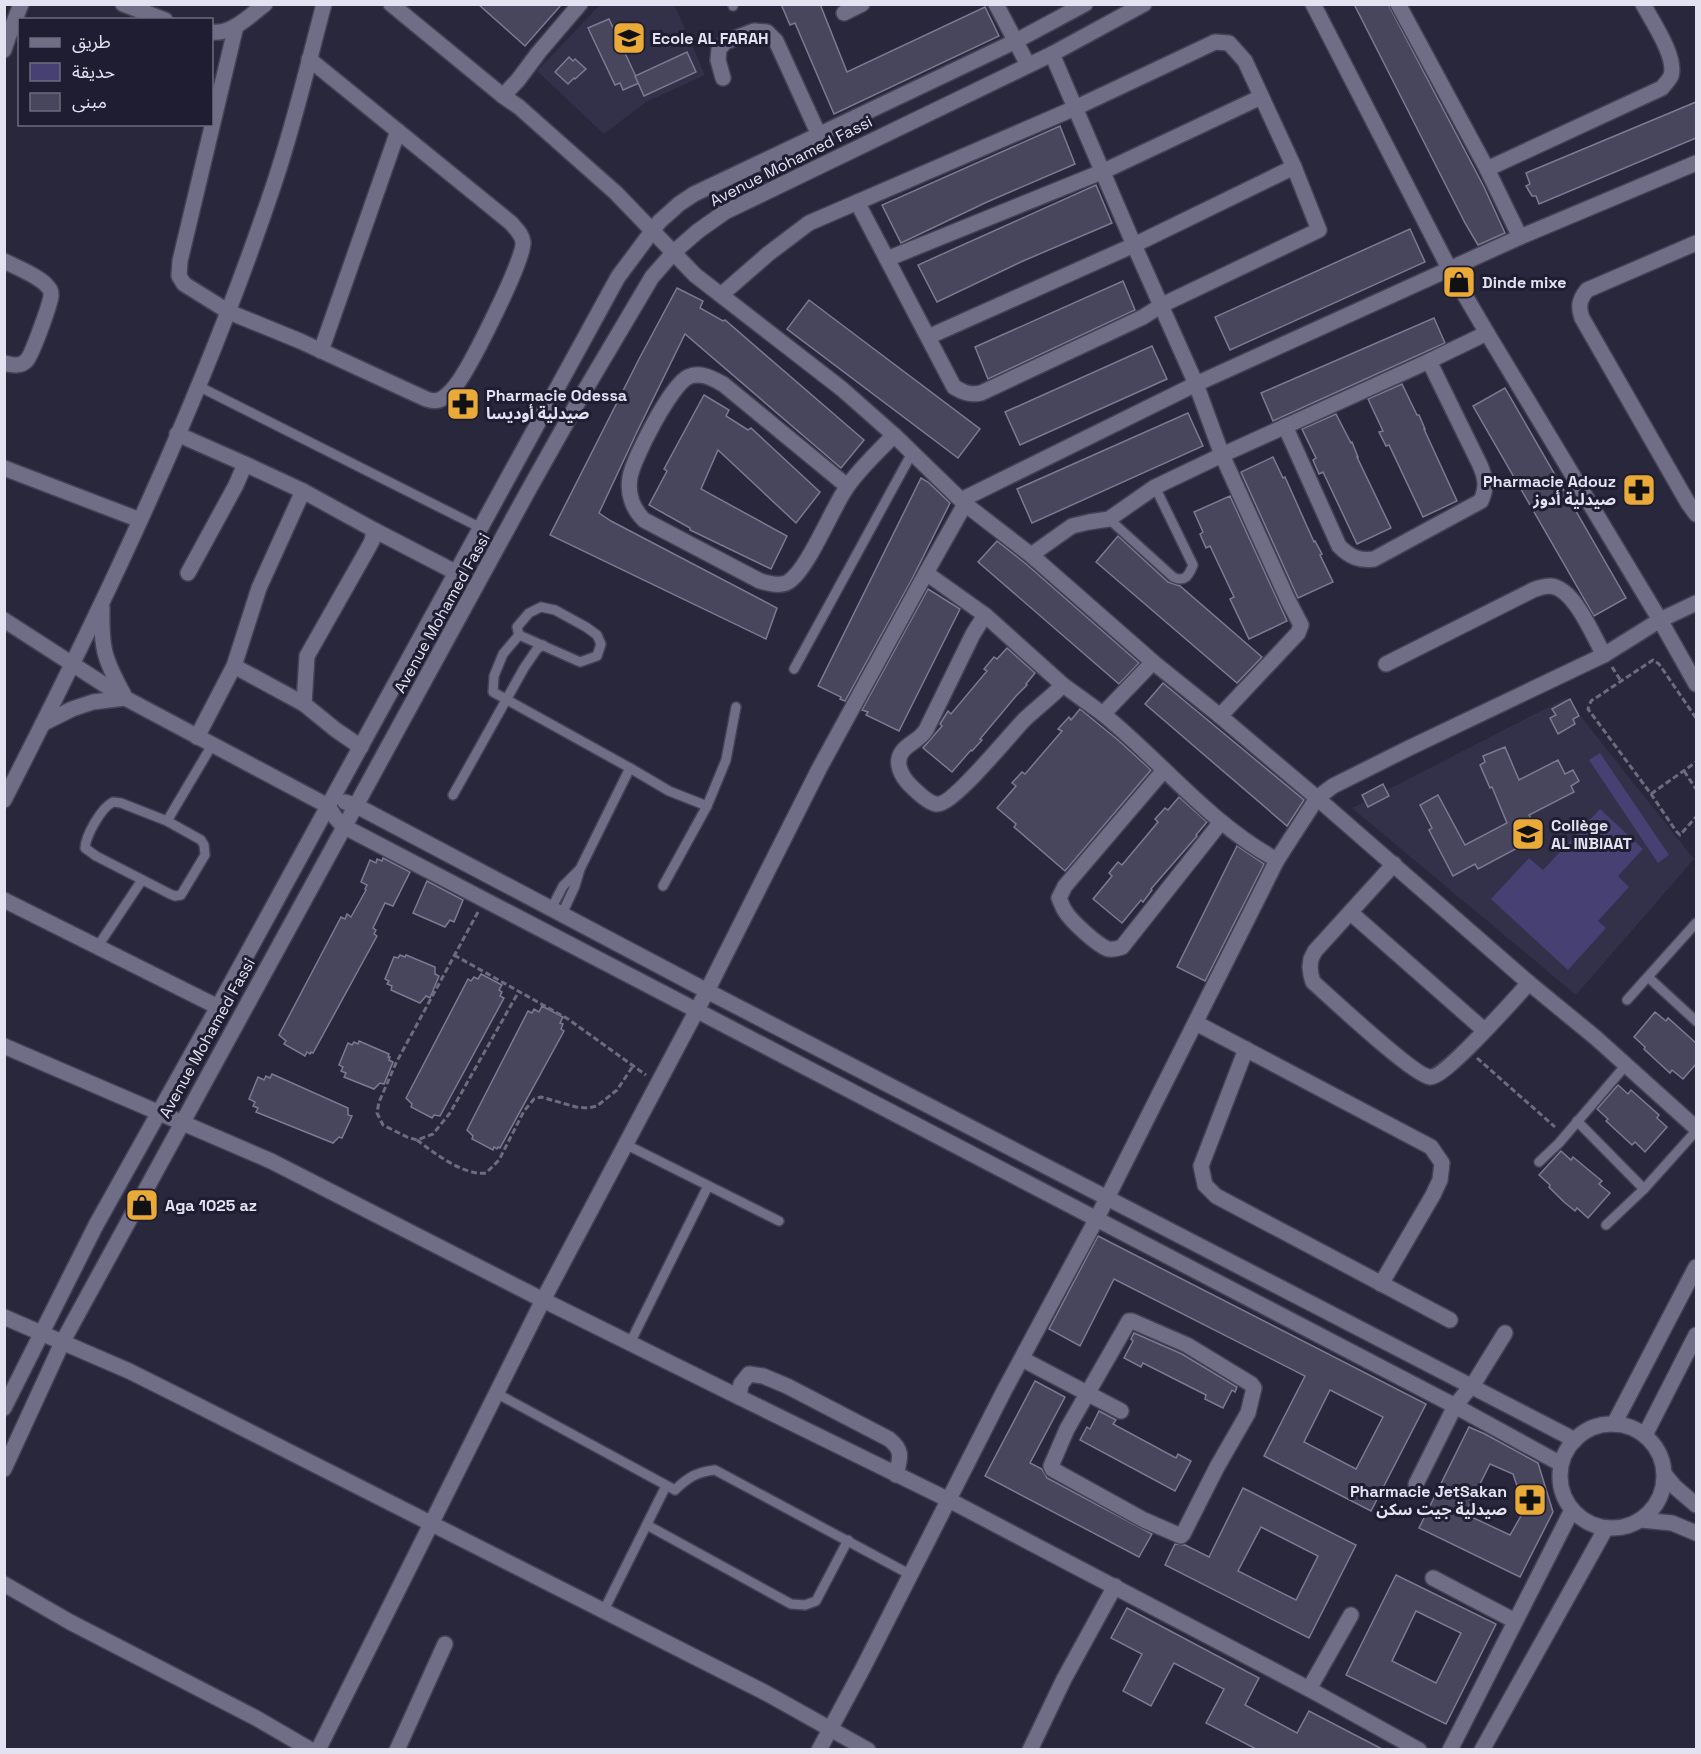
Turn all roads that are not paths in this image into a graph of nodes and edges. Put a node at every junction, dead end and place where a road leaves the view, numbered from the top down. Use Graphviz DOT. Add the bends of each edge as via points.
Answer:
graph roads {
  1 [pos="21,4"];
  2 [pos="123,4"];
  3 [pos="265,4"];
  4 [pos="324,4"];
  5 [pos="391,4"];
  6 [pos="580,4"];
  7 [pos="862,4"];
  8 [pos="996,4"];
  9 [pos="1085,4"];
  10 [pos="1144,4"];
  11 [pos="1313,4"];
  12 [pos="1398,4"];
  13 [pos="1643,4"];
  14 [pos="844,13"];
  15 [pos="160,18"];
  16 [pos="236,26"];
  17 [pos="213,32"];
  18 [pos="6,39"];
  19 [pos="1016,41"];
  20 [pos="1052,54"];
  21 [pos="309,59"];
  22 [pos="1028,65"];
  23 [pos="723,78"];
  24 [pos="503,96"];
  25 [pos="1261,97"];
  26 [pos="1075,108"];
  27 [pos="213,123"];
  28 [pos="212,126"];
  29 [pos="398,131"];
  30 [pos="819,135"];
  31 [pos="1696,163"];
  32 [pos="1294,167"];
  33 [pos="1487,169"];
  34 [pos="1104,171"];
  35 [pos="857,202"];
  36 [pos="653,230"];
  37 [pos="1520,237"];
  38 [pos="1696,243"];
  39 [pos="1134,246"];
  40 [pos="674,252"];
  41 [pos="887,259"];
  42 [pos="4,261"];
  43 [pos="1450,270"];
  44 [pos="721,295"];
  45 [pos="1162,305"];
  46 [pos="229,312"];
  47 [pos="1487,333"];
  48 [pos="928,337"];
  49 [pos="321,351"];
  50 [pos="1429,361"];
  51 [pos="4,363"];
  52 [pos="1196,384"];
  53 [pos="198,386"];
  54 [pos="1285,426"];
  55 [pos="177,434"];
  56 [pos="894,435"];
  57 [pos="912,453"];
  58 [pos="1222,455"];
  59 [pos="245,464"];
  60 [pos="4,468"];
  61 [pos="847,486"];
  62 [pos="1155,487"];
  63 [pos="303,491"];
  64 [pos="963,502"];
  65 [pos="1696,514"];
  66 [pos="1109,519"];
  67 [pos="140,520"];
  68 [pos="481,528"];
  69 [pos="374,530"];
  70 [pos="1031,555"];
  71 [pos="188,573"];
  72 [pos="457,573"];
  73 [pos="926,573"];
  74 [pos="102,602"];
  75 [pos="1696,603"];
  76 [pos="985,615"];
  77 [pos="4,620"];
  78 [pos="1660,620"];
  79 [pos="519,635"];
  80 [pos="543,645"];
  81 [pos="1604,655"];
  82 [pos="1153,662"];
  83 [pos="73,664"];
  84 [pos="1386,664"];
  85 [pos="234,666"];
  86 [pos="794,669"];
  87 [pos="1696,684"];
  88 [pos="1064,685"];
  89 [pos="125,698"];
  90 [pos="506,700"];
  91 [pos="304,704"];
  92 [pos="736,707"];
  93 [pos="1104,714"];
  94 [pos="1220,716"];
  95 [pos="44,723"];
  96 [pos="197,737"];
  97 [pos="212,745"];
  98 [pos="361,747"];
  99 [pos="630,768"];
  100 [pos="1164,770"];
  101 [pos="453,795"];
  102 [pos="1317,798"];
  103 [pos="4,800"];
  104 [pos="328,806"];
  105 [pos="355,806"];
  106 [pos="707,806"];
  107 [pos="167,821"];
  108 [pos="1221,822"];
  109 [pos="344,826"];
  110 [pos="1277,860"];
  111 [pos="1394,864"];
  112 [pos="142,880"];
  113 [pos="663,886"];
  114 [pos="4,900"];
  115 [pos="556,912"];
  116 [pos="1351,913"];
  117 [pos="1696,923"];
  118 [pos="98,946"];
  119 [pos="1648,977"];
  120 [pos="1529,983"];
  121 [pos="707,991"];
  122 [pos="1627,1000"];
  123 [pos="218,1008"];
  124 [pos="696,1011"];
  125 [pos="1696,1021"];
  126 [pos="1196,1023"];
  127 [pos="1484,1030"];
  128 [pos="4,1046"];
  129 [pos="1246,1049"];
  130 [pos="1626,1065"];
  131 [pos="159,1112"];
  132 [pos="1577,1120"];
  133 [pos="182,1122"];
  134 [pos="1696,1129"];
  135 [pos="625,1144"];
  136 [pos="1539,1162"];
  137 [pos="708,1186"];
  138 [pos="1644,1189"];
  139 [pos="1107,1198"];
  140 [pos="1096,1220"];
  141 [pos="779,1221"];
  142 [pos="1606,1225"];
  143 [pos="1696,1267"];
  144 [pos="1381,1284"];
  145 [pos="543,1300"];
  146 [pos="4,1317"];
  147 [pos="1450,1320"];
  148 [pos="42,1332"];
  149 [pos="1505,1333"];
  150 [pos="1696,1335"];
  151 [pos="63,1341"];
  152 [pos="630,1343"];
  153 [pos="1022,1359"];
  154 [pos="1471,1386"];
  155 [pos="496,1393"];
  156 [pos="1086,1393"];
  157 [pos="739,1396"];
  158 [pos="1455,1406"];
  159 [pos="4,1408"];
  160 [pos="1121,1411"];
  161 [pos="1614,1424"];
  162 [pos="1645,1435"];
  163 [pos="1575,1440"];
  164 [pos="1562,1464"];
  165 [pos="4,1469"];
  166 [pos="896,1474"];
  167 [pos="1665,1475"];
  168 [pos="1416,1484"];
  169 [pos="666,1486"];
  170 [pos="949,1500"];
  171 [pos="1696,1505"];
  172 [pos="1572,1510"];
  173 [pos="1641,1520"];
  174 [pos="431,1524"];
  175 [pos="647,1525"];
  176 [pos="1606,1528"];
  177 [pos="1696,1533"];
  178 [pos="848,1540"];
  179 [pos="911,1575"];
  180 [pos="1432,1578"];
  181 [pos="4,1584"];
  182 [pos="1115,1586"];
  183 [pos="604,1610"];
  184 [pos="1351,1615"];
  185 [pos="1515,1622"];
  186 [pos="445,1644"];
  187 [pos="1309,1689"];
  188 [pos="831,1729"];
  189 [pos="311,1749"];
  190 [pos="318,1749"];
  191 [pos="397,1749"];
  192 [pos="819,1749"];
  193 [pos="868,1749"];
  194 [pos="1030,1749"];
  195 [pos="1419,1749"];
  196 [pos="1450,1749"];
  197 [pos="1482,1749"];
  1 -- 18 [label="street"];
  2 -- 15 [label="street"];
  3 -- 16 [label="street"];
  4 -- 21 [label="street"];
  5 -- 24 [label="street"];
  6 -- 24 [label="street"];
  7 -- 14 [label="street"];
  8 -- 19 [label="street"];
  9 -- 19 [label="street, Avenue Mohamed Fassi"];
  10 -- 20 [label="street, Avenue Mohamed Fassi"];
  11 -- 43 [label="street"];
  12 -- 33 [label="street"];
  13 -- 33 [label="street" via="1672,64 1662,88"];
  16 -- 17 [label="street"];
  16 -- 27 [label="street"];
  19 -- 22 [label="street"];
  19 -- 30 [label="street, Avenue Mohamed Fassi"];
  20 -- 22 [label="street, Avenue Mohamed Fassi"];
  20 -- 26 [label="street"];
  21 -- 29 [label="street"];
  21 -- 46 [label="street" via="275,183"];
  22 -- 40 [label="street, Avenue Mohamed Fassi" via="725,212"];
  23 -- 30 [label="street" via="718,60 719,49 725,42 754,31 766,32 776,41"];
  24 -- 36 [label="street"];
  25 -- 26 [label="street" via="1245,61 1229,43 1215,42"];
  25 -- 32 [label="street"];
  25 -- 34 [label="street"];
  26 -- 34 [label="street"];
  26 -- 35 [label="street"];
  28 -- 46 [label="street" via="179,276 184,284"];
  29 -- 49 [label="street"];
  29 -- 49 [label="street" via="511,223 523,243 519,262 468,366 440,400 426,399"];
  30 -- 36 [label="street, Avenue Mohamed Fassi" via="694,194"];
  31 -- 37 [label="street"];
  32 -- 39 [label="street"];
  32 -- 45 [label="street" via="1319,230"];
  33 -- 37 [label="street"];
  34 -- 39 [label="street"];
  34 -- 41 [label="street"];
  35 -- 41 [label="street"];
  35 -- 44 [label="street" via="809,223"];
  36 -- 40 [label="street"];
  36 -- 68 [label="street, Avenue Mohamed Fassi" via="618,278"];
  37 -- 43 [label="street"];
  38 -- 65 [label="street" via="1587,291 1579,310"];
  39 -- 45 [label="street"];
  39 -- 48 [label="street"];
  40 -- 44 [label="street"];
  40 -- 105 [label="street, Avenue Mohamed Fassi" via="652,277 578,402"];
  41 -- 48 [label="street"];
  42 -- 51 [label="street" via="42,281 51,291 28,359 19,365"];
  43 -- 47 [label="street"];
  43 -- 52 [label="street"];
  44 -- 56 [label="street" via="842,389"];
  45 -- 48 [label="street" via="972,395 954,387"];
  45 -- 52 [label="street"];
  46 -- 49 [label="street"];
  46 -- 53 [label="street"];
  47 -- 50 [label="street"];
  47 -- 78 [label="street"];
  50 -- 54 [label="street"];
  50 -- 54 [label="street" via="1480,465 1486,490 1481,501 1374,559 1364,561 1349,556 1339,546"];
  52 -- 58 [label="street"];
  52 -- 64 [label="street"];
  53 -- 55 [label="street"];
  53 -- 68 [label="lane"];
  54 -- 58 [label="street"];
  55 -- 59 [label="street"];
  55 -- 67 [label="street"];
  56 -- 57 [label="street"];
  56 -- 61 [label="street"];
  57 -- 64 [label="street"];
  57 -- 86 [label="lane"];
  58 -- 62 [label="street"];
  58 -- 94 [label="street" via="1301,625 1299,633"];
  59 -- 63 [label="street"];
  59 -- 71 [label="street"];
  60 -- 67 [label="street"];
  61 -- 61 [label="street" via="809,556 795,575 780,584 760,581 644,520 635,511 629,489 635,461 666,401 677,385 698,375 723,384"];
  62 -- 66 [label="street"];
  62 -- 66 [label="lane" via="1193,565 1185,579 1173,577"];
  63 -- 69 [label="street"];
  63 -- 85 [label="street" via="259,588"];
  64 -- 70 [label="street"];
  64 -- 73 [label="street"];
  66 -- 70 [label="street" via="1072,526"];
  67 -- 74 [label="street"];
  68 -- 72 [label="street, Avenue Mohamed Fassi"];
  69 -- 72 [label="street"];
  69 -- 91 [label="street" via="372,541 307,656"];
  70 -- 82 [label="street"];
  72 -- 98 [label="street, Avenue Mohamed Fassi"];
  73 -- 76 [label="street"];
  73 -- 121 [label="street" via="819,769"];
  74 -- 83 [label="street"];
  74 -- 89 [label="street" via="104,654"];
  75 -- 78 [label="street"];
  76 -- 88 [label="street"];
  76 -- 88 [label="street" via="926,730 899,759 899,768 908,784 929,801 942,803"];
  77 -- 83 [label="street"];
  78 -- 81 [label="street"];
  78 -- 87 [label="street"];
  79 -- 80 [label="lane"];
  79 -- 80 [label="lane" via="517,627 529,613 541,607 586,627 601,644 597,656 580,662"];
  79 -- 90 [label="lane" via="503,654 494,676 493,692"];
  80 -- 90 [label="lane" via="531,657"];
  81 -- 84 [label="street" via="1572,599 1551,586 1533,590"];
  81 -- 102 [label="street" via="1409,748"];
  82 -- 93 [label="street"];
  82 -- 94 [label="street"];
  83 -- 89 [label="street"];
  83 -- 95 [label="street"];
  85 -- 91 [label="street"];
  85 -- 96 [label="street"];
  88 -- 93 [label="street"];
  89 -- 95 [label="street" via="82,705"];
  89 -- 96 [label="street"];
  90 -- 99 [label="lane"];
  90 -- 101 [label="lane"];
  91 -- 98 [label="street"];
  92 -- 106 [label="lane" via="726,760"];
  93 -- 100 [label="street"];
  94 -- 102 [label="street"];
  95 -- 103 [label="street"];
  96 -- 97 [label="street"];
  97 -- 104 [label="street"];
  97 -- 107 [label="lane"];
  98 -- 104 [label="street, Avenue Mohamed Fassi"];
  99 -- 106 [label="lane" via="669,791"];
  99 -- 115 [label="lane" via="575,886"];
  100 -- 108 [label="street"];
  100 -- 108 [label="street" via="1065,886 1059,898 1064,910 1080,926 1108,949 1122,947"];
  102 -- 110 [label="street"];
  102 -- 111 [label="street"];
  104 -- 105 [label="street" via="339,802"];
  104 -- 109 [label="street"];
  104 -- 123 [label="street, Avenue Mohamed Fassi"];
  105 -- 109 [label="street, Avenue Mohamed Fassi"];
  105 -- 115 [label="street"];
  106 -- 113 [label="lane"];
  107 -- 112 [label="lane" via="201,840 205,855 181,895 175,896"];
  107 -- 112 [label="lane" via="113,802 104,808 87,840 88,852"];
  108 -- 110 [label="street"];
  109 -- 124 [label="street"];
  109 -- 133 [label="street, Avenue Mohamed Fassi"];
  110 -- 126 [label="street"];
  111 -- 116 [label="street"];
  111 -- 120 [label="street"];
  112 -- 118 [label="lane"];
  114 -- 118 [label="street"];
  115 -- 121 [label="street"];
  116 -- 127 [label="street"];
  116 -- 127 [label="street" via="1316,951 1311,959 1311,975 1313,982 1372,1034 1431,1077 1439,1074"];
  117 -- 119 [label="lane"];
  118 -- 123 [label="street"];
  119 -- 122 [label="lane"];
  119 -- 125 [label="lane"];
  120 -- 127 [label="street"];
  120 -- 130 [label="street"];
  121 -- 124 [label="street"];
  121 -- 139 [label="street"];
  123 -- 131 [label="street, Avenue Mohamed Fassi"];
  124 -- 135 [label="street"];
  124 -- 140 [label="street"];
  126 -- 129 [label="street"];
  126 -- 139 [label="street"];
  128 -- 131 [label="street"];
  129 -- 144 [label="street" via="1202,1166 1205,1185 1216,1196"];
  129 -- 144 [label="street" via="1431,1148 1442,1162 1433,1195"];
  130 -- 132 [label="lane"];
  130 -- 134 [label="street"];
  131 -- 133 [label="street"];
  131 -- 148 [label="street, Avenue Mohamed Fassi"];
  132 -- 136 [label="lane"];
  132 -- 138 [label="lane"];
  133 -- 145 [label="street" via="271,1161"];
  133 -- 151 [label="street, Avenue Mohamed Fassi"];
  134 -- 138 [label="lane"];
  135 -- 137 [label="lane"];
  135 -- 145 [label="street"];
  137 -- 141 [label="lane"];
  137 -- 152 [label="lane"];
  138 -- 142 [label="lane"];
  139 -- 140 [label="street"];
  139 -- 154 [label="street"];
  140 -- 153 [label="street"];
  140 -- 158 [label="street"];
  143 -- 161 [label="street"];
  144 -- 147 [label="street"];
  145 -- 152 [label="street"];
  145 -- 155 [label="street"];
  146 -- 148 [label="street"];
  148 -- 151 [label="street"];
  148 -- 159 [label="street, Avenue Mohamed Fassi"];
  149 -- 154 [label="street"];
  150 -- 162 [label="street"];
  151 -- 165 [label="street, Avenue Mohamed Fassi"];
  151 -- 174 [label="street"];
  152 -- 157 [label="street"];
  153 -- 156 [label="street"];
  153 -- 170 [label="street"];
  154 -- 158 [label="street"];
  154 -- 163 [label="street"];
  155 -- 169 [label="lane"];
  155 -- 174 [label="street"];
  156 -- 156 [label="street" via="1129,1321 1187,1345 1254,1388 1248,1413 1183,1534 1144,1520 1052,1469"];
  156 -- 160 [label="street"];
  157 -- 166 [label="street"];
  157 -- 166 [label="street" via="741,1384 749,1374 787,1386 889,1439 901,1453"];
  158 -- 164 [label="street"];
  158 -- 168 [label="street"];
  161 -- 162 [label="street"];
  161 -- 163 [label="street" via="1593,1428"];
  162 -- 167 [label="street" via="1662,1460"];
  163 -- 164 [label="street"];
  164 -- 172 [label="street" via="1560,1480"];
  166 -- 170 [label="street"];
  167 -- 171 [label="street"];
  167 -- 173 [label="street" via="1655,1507"];
  169 -- 175 [label="lane"];
  169 -- 178 [label="lane" via="675,1490 686,1479 715,1470"];
  170 -- 179 [label="street"];
  170 -- 182 [label="street"];
  172 -- 176 [label="street" via="1593,1525"];
  172 -- 185 [label="street"];
  173 -- 176 [label="street" via="1624,1527"];
  173 -- 177 [label="street" via="1672,1523"];
  174 -- 183 [label="street"];
  174 -- 190 [label="street"];
  175 -- 178 [label="lane" via="791,1604 816,1601"];
  175 -- 183 [label="lane"];
  176 -- 197 [label="street"];
  178 -- 179 [label="lane"];
  179 -- 188 [label="street"];
  180 -- 185 [label="street"];
  181 -- 189 [label="street" via="70,1623"];
  182 -- 187 [label="street"];
  182 -- 194 [label="street"];
  183 -- 188 [label="street"];
  184 -- 187 [label="street"];
  185 -- 196 [label="street"];
  186 -- 191 [label="street"];
  187 -- 195 [label="street"];
  188 -- 192 [label="street"];
  188 -- 193 [label="street"];
}
